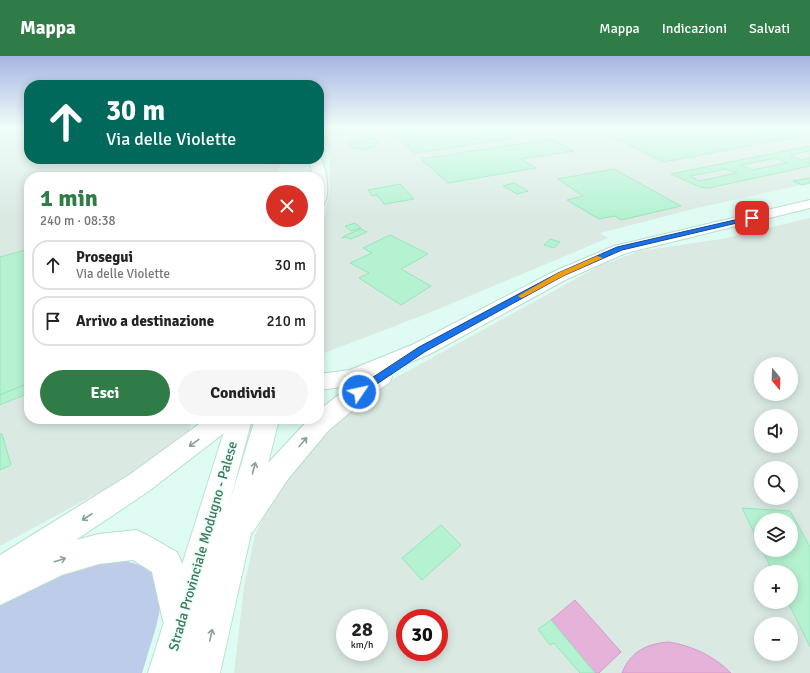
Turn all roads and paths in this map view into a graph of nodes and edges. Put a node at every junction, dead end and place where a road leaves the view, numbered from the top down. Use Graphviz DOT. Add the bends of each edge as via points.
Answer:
graph roads {
  1 [pos="810,204"];
  2 [pos="422,349"];
  3 [pos="324,381"];
  4 [pos="324,420"];
  5 [pos="217,424"];
  6 [pos="239,424"];
  7 [pos="266,424"];
  8 [pos="319,424"];
  9 [pos="237,529"];
  10 [pos="0,574"];
  11 [pos="0,589"];
  12 [pos="181,622"];
  13 [pos="166,673"];
  14 [pos="202,673"];
  1 -- 2 [label="street" via="620,249 561,274"];
  2 -- 3 [label="street" via="352,378"];
  4 -- 2 [label="street, one-way" via="359,392"];
  5 -- 10 [label="street, one-way" via="139,483"];
  6 -- 12 [label="street, Strada Provinciale Modugno - Palese"];
  9 -- 7 [label="street, one-way"];
  9 -- 8 [label="street, one-way" via="278,471"];
  14 -- 9 [label="street, one-way"];
  11 -- 12 [label="street, one-way" via="56,561 99,549 136,545 166,563"];
  12 -- 13 [label="street, Strada Provinciale Modugno - Palese"];
}
